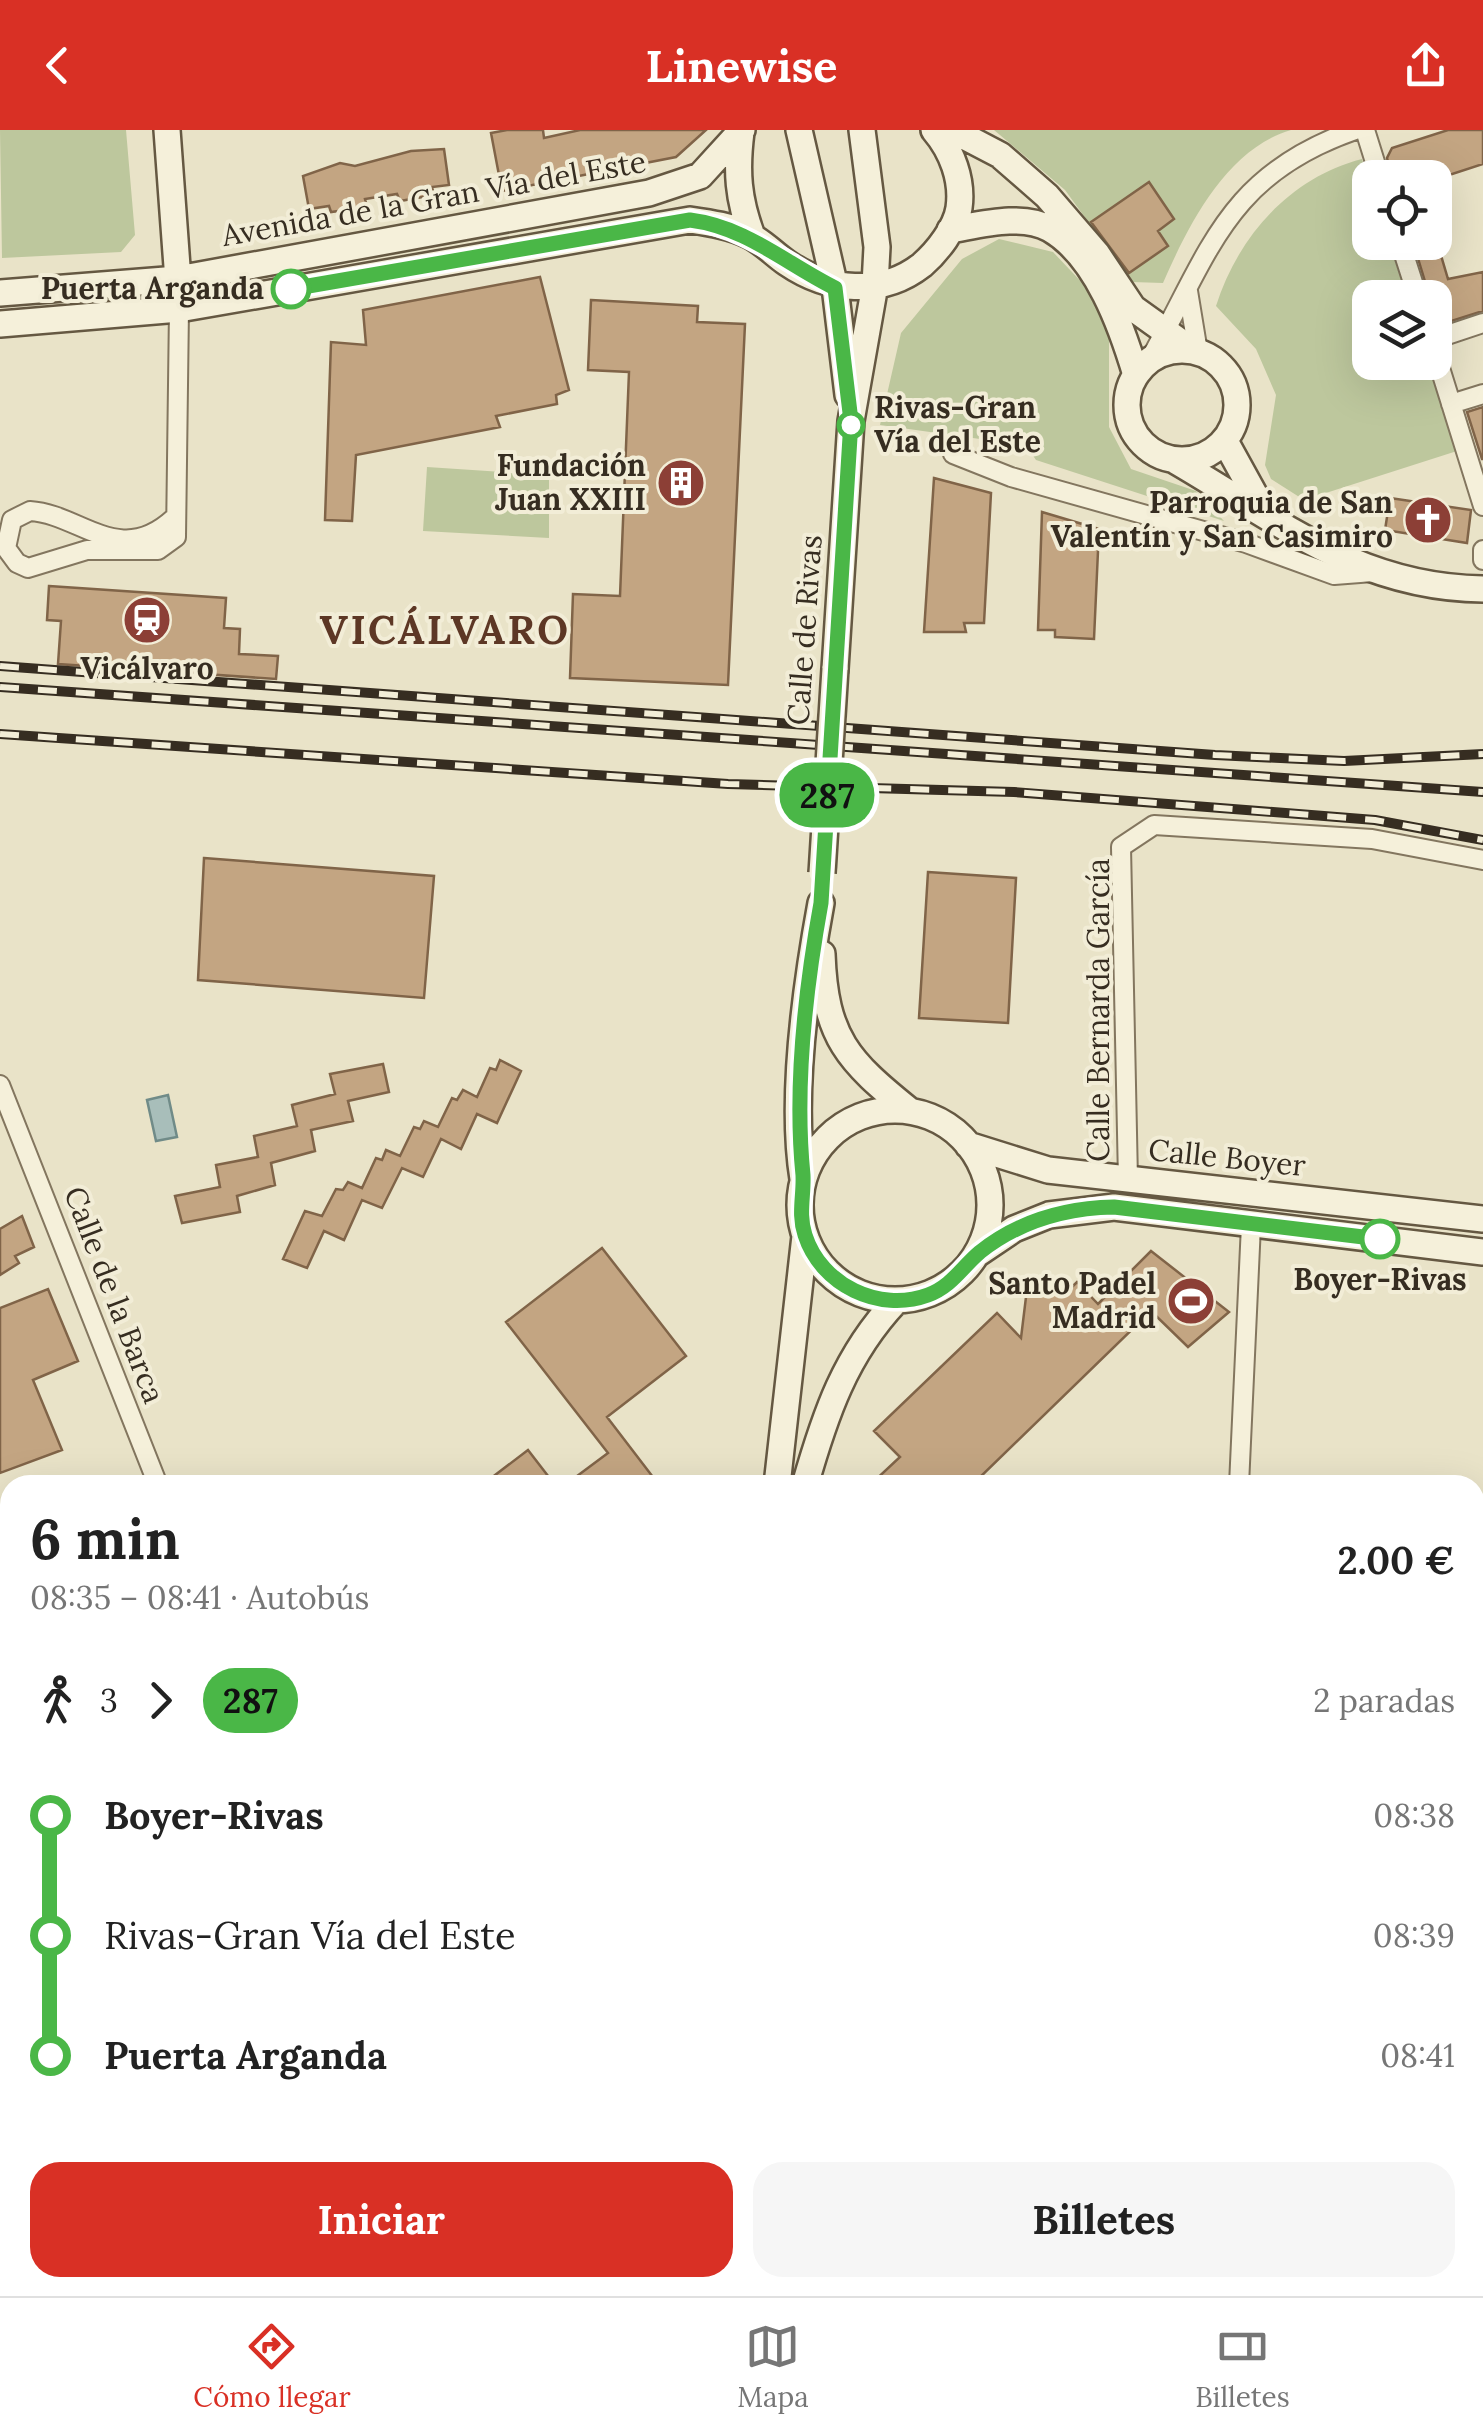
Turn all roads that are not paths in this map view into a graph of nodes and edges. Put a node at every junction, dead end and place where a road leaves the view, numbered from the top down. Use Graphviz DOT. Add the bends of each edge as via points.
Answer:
graph roads {
  1 [pos="167,130"];
  2 [pos="799,130"];
  3 [pos="862,130"];
  4 [pos="934,130"];
  5 [pos="952,130"];
  6 [pos="1355,130"];
  7 [pos="1365,130"];
  8 [pos="741,131"];
  9 [pos="1374,160"];
  10 [pos="950,230"];
  11 [pos="752,236"];
  12 [pos="178,279"];
  13 [pos="875,285"];
  14 [pos="835,288"];
  15 [pos="1188,290"];
  16 [pos="0,292"];
  17 [pos="1133,308"];
  18 [pos="179,309"];
  19 [pos="1483,323"];
  20 [pos="0,324"];
  21 [pos="1165,332"];
  22 [pos="1452,333"];
  23 [pos="1196,352"];
  24 [pos="1142,368"];
  25 [pos="1444,380"];
  26 [pos="1483,394"];
  27 [pos="1451,404"];
  28 [pos="851,421"];
  29 [pos="1224,441"];
  30 [pos="953,454"];
  31 [pos="1174,460"];
  32 [pos="1483,506"];
  33 [pos="173,519"];
  34 [pos="1268,519"];
  35 [pos="1246,543"];
  36 [pos="1483,550"];
  37 [pos="1483,560"];
  38 [pos="1376,572"];
  39 [pos="1483,589"];
  40 [pos="1483,860"];
  41 [pos="821,903"];
  42 [pos="0,1085"];
  43 [pos="910,1112"];
  44 [pos="18,1124"];
  45 [pos="0,1132"];
  46 [pos="968,1145"];
  47 [pos="803,1180"];
  48 [pos="1128,1180"];
  49 [pos="1483,1219"];
  50 [pos="1250,1225"];
  51 [pos="805,1236"];
  52 [pos="1483,1252"];
  53 [pos="977,1254"];
  54 [pos="896,1300"];
  55 [pos="154,1475"];
  56 [pos="777,1475"];
  57 [pos="808,1475"];
  58 [pos="1239,1475"];
  1 -- 12 [label="main road"];
  2 -- 14 [label="main road, Calle de Rivas"];
  3 -- 13 [label="main road, Calle de Rivas" via="877,247"];
  4 -- 10 [label="main road" via="953,158 960,192"];
  5 -- 17 [label="main road" via="1000,155 1046,196"];
  6 -- 15 [label="street" via="1265,176 1228,214"];
  7 -- 9 [label="street"];
  8 -- 11 [label="main road, Avenida de la Gran Vía del Este" via="736,171"];
  8 -- 12 [label="main road, Avenida de la Gran Vía del Este" via="715,164 678,186"];
  10 -- 13 [label="main road" via="914,270"];
  10 -- 24 [label="main road" via="996,222 1050,230 1100,286"];
  11 -- 14 [label="main road, Avenida de la Gran Vía del Este"];
  11 -- 18 [label="main road, Avenida de la Gran Vía del Este" via="718,224 656,224"];
  12 -- 16 [label="main road, Avenida de la Gran Vía del Este"];
  12 -- 18 [label="main road"];
  13 -- 14 [label="main road"];
  13 -- 28 [label="main road, Calle de Rivas"];
  14 -- 28 [label="main road, Calle de Rivas"];
  15 -- 17 [label="street" via="1153,309"];
  15 -- 21 [label="street"];
  15 -- 23 [label="street"];
  17 -- 21 [label="main road"];
  18 -- 20 [label="main road, Avenida de la Gran Vía del Este"];
  18 -- 33 [label="street"];
  19 -- 22 [label="street"];
  21 -- 23 [label="main road"];
  21 -- 24 [label="street"];
  23 -- 24 [label="main road" via="1178,350"];
  23 -- 29 [label="main road" via="1214,360 1236,390 1234,426"];
  24 -- 31 [label="main road" via="1127,405 1135,435"];
  25 -- 27 [label="street"];
  26 -- 27 [label="street"];
  27 -- 32 [label="street"];
  28 -- 41 [label="main road, Calle de Rivas, bridge"];
  29 -- 31 [label="main road" via="1210,454"];
  29 -- 34 [label="main road"];
  30 -- 35 [label="street" via="1011,477"];
  31 -- 34 [label="main road"];
  33 -- 33 [label="street" via="146,536 119,538 30,511 6,529 6,548 28,568 87,550 158,550 176,537"];
  34 -- 35 [label="street"];
  34 -- 38 [label="main road"];
  35 -- 38 [label="street" via="1334,575"];
  36 -- 37 [label="street"];
  38 -- 39 [label="main road"];
  40 -- 48 [label="street, Calle Bernarda García" via="1372,839 1154,825 1121,846"];
  41 -- 43 [label="main road, Calle de Rivas" via="834,1033 856,1068"];
  41 -- 47 [label="main road, Calle de Rivas" via="797,1141"];
  42 -- 44 [label="street, Calle de la Barca"];
  43 -- 46 [label="main road" via="942,1123"];
  43 -- 47 [label="main road" via="876,1112 844,1125 818,1148"];
  44 -- 45 [label="street"];
  44 -- 55 [label="street, Calle de la Barca"];
  46 -- 48 [label="main road, Calle Boyer" via="1048,1170"];
  46 -- 53 [label="main road" via="990,1194"];
  47 -- 51 [label="main road"];
  48 -- 49 [label="main road, Calle Boyer"];
  50 -- 52 [label="main road, Calle Boyer"];
  50 -- 53 [label="main road, Calle Boyer" via="1085,1208 1014,1229"];
  50 -- 58 [label="street"];
  51 -- 54 [label="main road" via="818,1262 840,1282 866,1296"];
  51 -- 56 [label="main road"];
  53 -- 54 [label="main road" via="942,1288"];
  54 -- 57 [label="main road" via="840,1376"];
}
